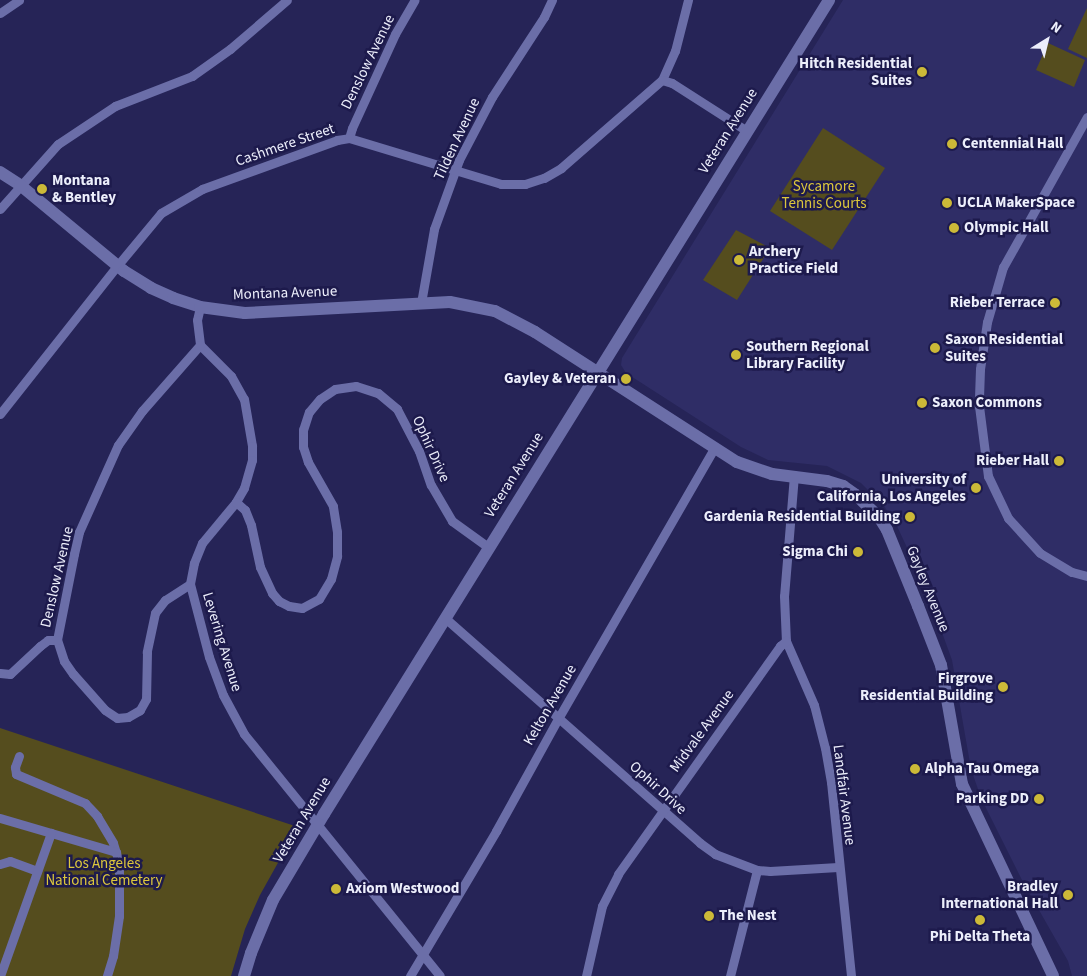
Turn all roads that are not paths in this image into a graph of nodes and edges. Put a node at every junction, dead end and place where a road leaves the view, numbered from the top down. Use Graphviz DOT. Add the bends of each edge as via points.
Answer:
graph roads {
  1 [pos="18,0"];
  2 [pos="287,0"];
  3 [pos="415,0"];
  4 [pos="552,0"];
  5 [pos="688,0"];
  6 [pos="828,0"];
  7 [pos="0,13"];
  8 [pos="662,80"];
  9 [pos="1087,117"];
  10 [pos="747,131"];
  11 [pos="349,138"];
  12 [pos="454,171"];
  13 [pos="0,172"];
  14 [pos="20,185"];
  15 [pos="0,209"];
  16 [pos="117,266"];
  17 [pos="421,303"];
  18 [pos="200,307"];
  19 [pos="200,345"];
  20 [pos="597,372"];
  21 [pos="0,414"];
  22 [pos="715,447"];
  23 [pos="794,475"];
  24 [pos="236,502"];
  25 [pos="488,547"];
  26 [pos="1087,576"];
  27 [pos="190,584"];
  28 [pos="445,618"];
  29 [pos="57,640"];
  30 [pos="786,641"];
  31 [pos="0,673"];
  32 [pos="559,717"];
  33 [pos="19,756"];
  34 [pos="662,810"];
  35 [pos="0,818"];
  36 [pos="318,825"];
  37 [pos="51,833"];
  38 [pos="116,852"];
  39 [pos="0,864"];
  40 [pos="838,867"];
  41 [pos="757,870"];
  42 [pos="37,871"];
  43 [pos="422,955"];
  44 [pos="0,976"];
  45 [pos="107,976"];
  46 [pos="244,976"];
  47 [pos="410,976"];
  48 [pos="440,976"];
  49 [pos="586,976"];
  50 [pos="730,976"];
  51 [pos="851,976"];
  52 [pos="1053,976"];
  1 -- 7 [label="street"];
  2 -- 14 [label="street" via="192,76 115,106 85,124 58,144"];
  3 -- 11 [label="street, Denslow Avenue"];
  4 -- 12 [label="street, Tilden Avenue" via="492,97"];
  5 -- 8 [label="street" via="675,51"];
  6 -- 10 [label="street, Veteran Avenue"];
  8 -- 10 [label="street" via="672,83"];
  8 -- 12 [label="street, Cashmere Street" via="561,168 544,178 525,184 501,184"];
  9 -- 26 [label="street" via="1003,267 986,322 979,406 988,476 1008,518 1040,553 1072,572"];
  10 -- 20 [label="street, Veteran Avenue"];
  11 -- 12 [label="street, Cashmere Street"];
  11 -- 16 [label="street, Cashmere Street" via="195,193 161,213"];
  12 -- 17 [label="street, Tilden Avenue" via="434,230"];
  13 -- 14 [label="street, Montana Avenue"];
  14 -- 15 [label="street"];
  14 -- 16 [label="street, Montana Avenue"];
  16 -- 18 [label="street, Montana Avenue" via="151,288"];
  16 -- 21 [label="street, Cashmere Street"];
  17 -- 18 [label="street, Montana Avenue" via="245,313"];
  17 -- 20 [label="street, Montana Avenue" via="450,302 495,311 536,332"];
  18 -- 19 [label="street" via="197,320"];
  19 -- 24 [label="street, Levering Avenue" via="231,376 244,399 249,419 252,460"];
  19 -- 29 [label="street, Denslow Avenue" via="142,411 118,445 80,532"];
  20 -- 22 [label="street, Gayley Avenue"];
  20 -- 25 [label="street, Veteran Avenue"];
  22 -- 23 [label="street, Gayley Avenue" via="737,462 757,470"];
  22 -- 32 [label="street, Kelton Avenue"];
  23 -- 30 [label="street, Landfair Avenue" via="784,596"];
  23 -- 52 [label="street, Gayley Avenue" via="843,486 869,506 887,530 941,665 962,784"];
  24 -- 25 [label="street, Ophir Drive" via="245,510 252,525 260,567 272,593 289,606 302,608 319,599 333,571 338,532 333,506 308,462 303,447 303,430 309,412 320,399 335,389 356,386 378,392 397,409 419,452 431,485 452,521"];
  24 -- 27 [label="street, Levering Avenue" via="202,543"];
  25 -- 28 [label="street, Veteran Avenue"];
  27 -- 29 [label="street, Denslow Avenue" via="165,600 155,613 146,652 146,699 140,710 128,717 117,718 105,710 64,661"];
  27 -- 36 [label="street, Levering Avenue" via="222,695 244,734"];
  28 -- 32 [label="street, Ophir Drive"];
  28 -- 36 [label="street, Veteran Avenue"];
  29 -- 31 [label="street" via="48,640 10,674"];
  30 -- 34 [label="street, Midvale Avenue"];
  30 -- 40 [label="street, Landfair Avenue" via="814,705 825,748"];
  32 -- 34 [label="street, Ophir Drive"];
  32 -- 43 [label="street, Kelton Avenue"];
  33 -- 38 [label="street" via="16,774 85,803 106,828"];
  34 -- 41 [label="street, Ophir Drive" via="715,854"];
  34 -- 49 [label="street, Midvale Avenue" via="618,874 602,906"];
  35 -- 37 [label="street"];
  36 -- 43 [label="street, Levering Avenue"];
  36 -- 46 [label="street, Veteran Avenue" via="274,900"];
  37 -- 38 [label="street"];
  37 -- 42 [label="street"];
  38 -- 45 [label="street" via="119,916"];
  39 -- 42 [label="street" via="10,861"];
  40 -- 41 [label="street, Ophir Drive"];
  40 -- 51 [label="street, Landfair Avenue"];
  41 -- 50 [label="street"];
  42 -- 44 [label="street"];
  43 -- 47 [label="street, Kelton Avenue"];
  43 -- 48 [label="street, Levering Avenue"];
}
